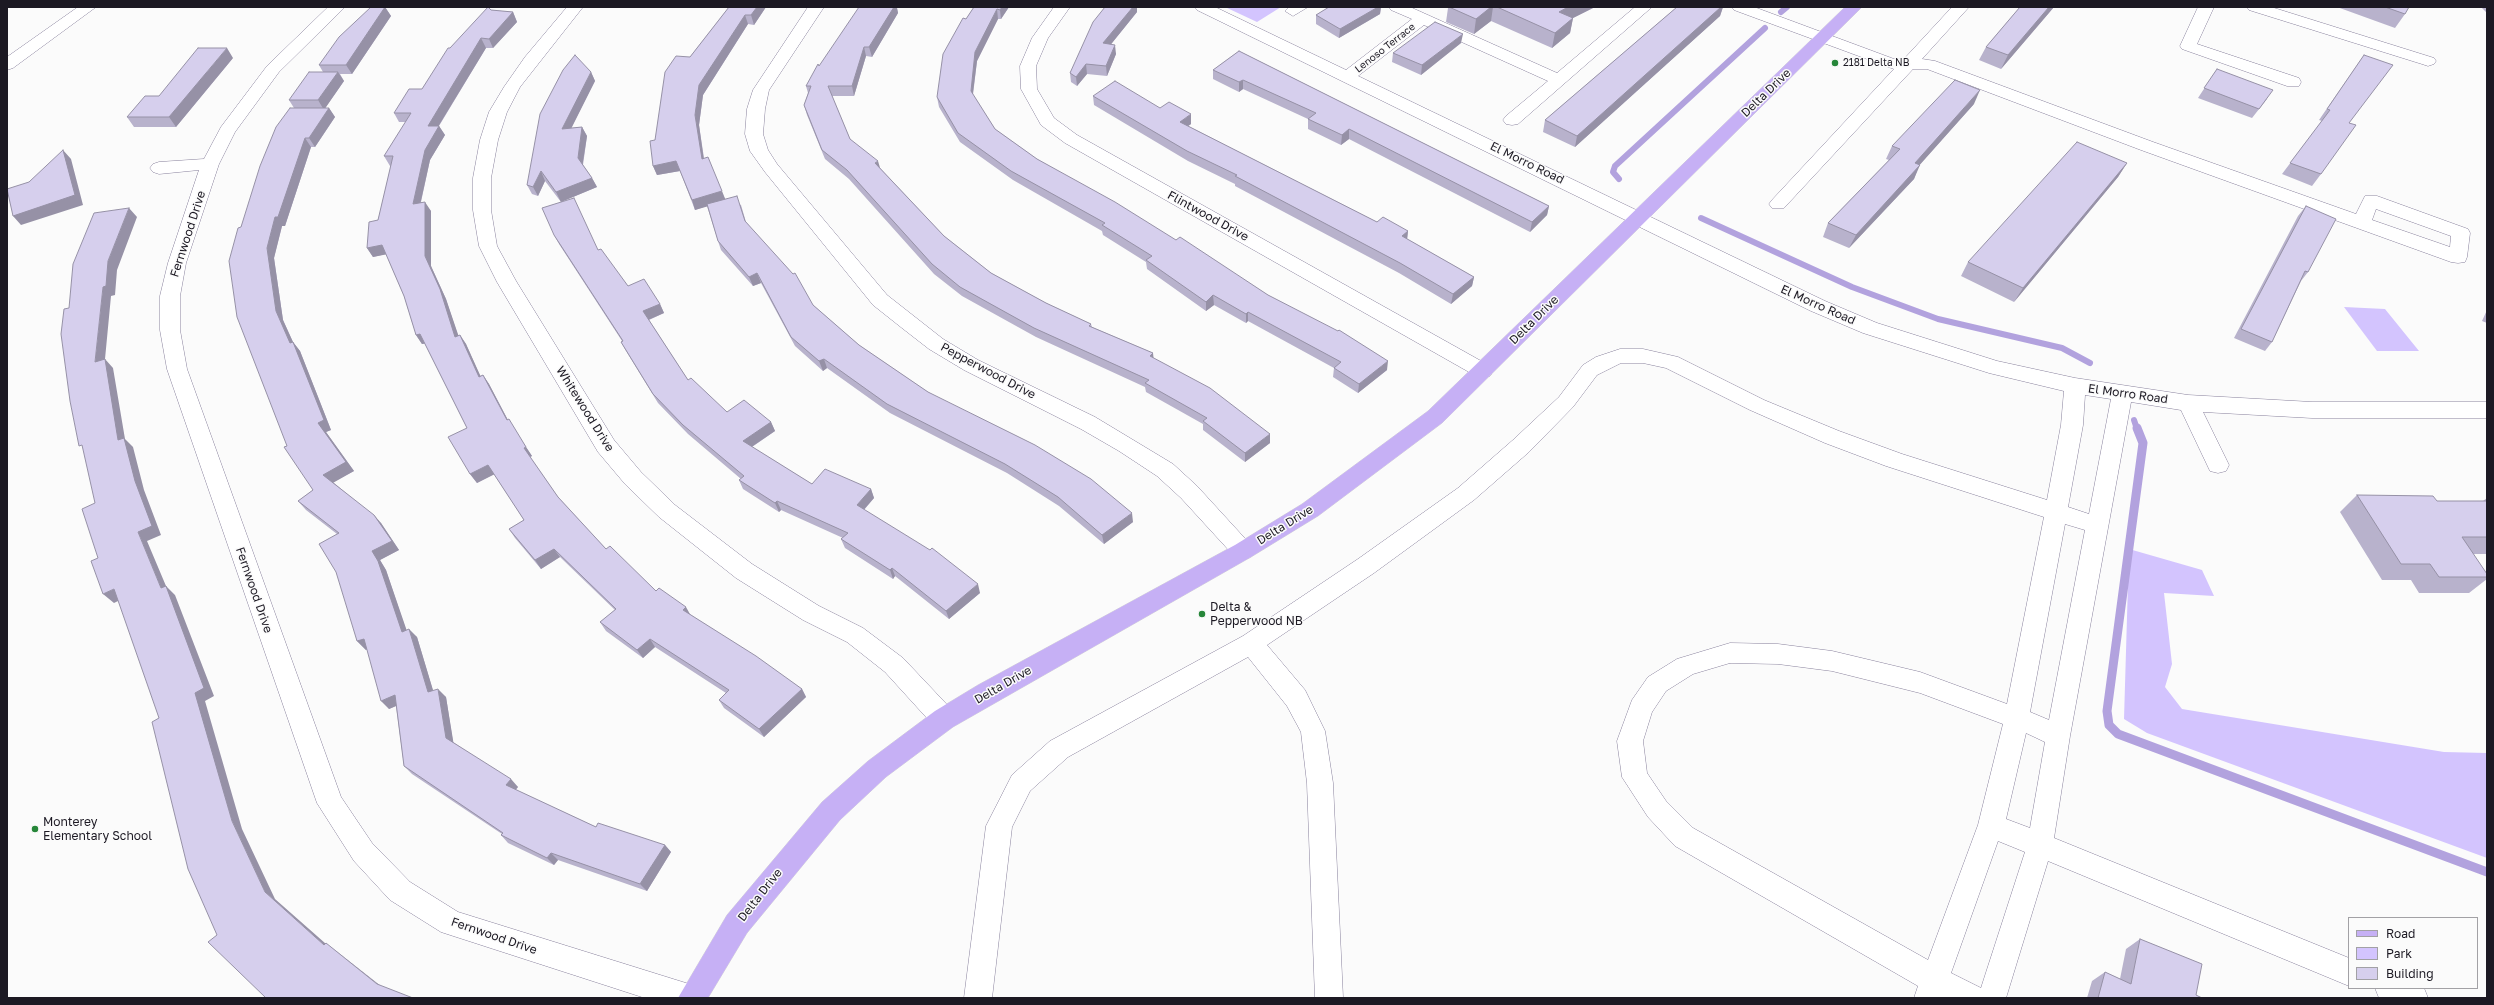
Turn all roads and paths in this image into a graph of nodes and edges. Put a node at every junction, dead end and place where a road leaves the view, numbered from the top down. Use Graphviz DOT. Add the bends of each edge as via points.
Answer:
graph roads {
  1 [pos="88,7"];
  2 [pos="336,7"];
  3 [pos="575,7"];
  4 [pos="816,7"];
  5 [pos="1062,7"];
  6 [pos="1203,7"];
  7 [pos="1397,7"];
  8 [pos="1644,7"];
  9 [pos="1740,7"];
  10 [pos="1854,7"];
  11 [pos="1961,7"];
  12 [pos="2206,7"];
  13 [pos="2255,7"];
  14 [pos="1422,19"];
  15 [pos="1822,39"];
  16 [pos="2428,61"];
  17 [pos="1909,64"];
  18 [pos="7,65"];
  19 [pos="1348,76"];
  20 [pos="1558,79"];
  21 [pos="2292,82"];
  22 [pos="1512,120"];
  23 [pos="210,164"];
  24 [pos="159,168"];
  25 [pos="1778,204"];
  26 [pos="1638,218"];
  27 [pos="2361,223"];
  28 [pos="1483,371"];
  29 [pos="2075,386"];
  30 [pos="2122,394"];
  31 [pos="2188,403"];
  32 [pos="2487,410"];
  33 [pos="2218,465"];
  34 [pos="2056,512"];
  35 [pos="2099,526"];
  36 [pos="1243,551"];
  37 [pos="1251,643"];
  38 [pos="2017,718"];
  39 [pos="944,720"];
  40 [pos="2058,736"];
  41 [pos="1991,825"];
  42 [pos="2040,846"];
  43 [pos="2348,972"];
  44 [pos="1932,989"];
  45 [pos="2392,989"];
  46 [pos="691,998"];
  47 [pos="978,998"];
  48 [pos="1329,998"];
  49 [pos="1972,998"];
  50 [pos="1992,998"];
  51 [pos="2414,998"];
  1 -- 18 [label="street"];
  2 -- 23 [label="street, Fernwood Drive" via="273,69 227,131"];
  3 -- 39 [label="street, Whitewood Drive" via="531,60 498,112 489,140 482,178 482,210 488,246 606,446 633,478 667,511 744,571 811,613 855,634 894,665"];
  4 -- 36 [label="street, Pepperwood Drive" via="761,90 754,134 759,151 771,168 880,300 948,351 1101,430 1165,470 1189,492"];
  5 -- 28 [label="street, Flintwood Drive" via="1040,38 1028,66 1029,89 1047,121 1071,139"];
  6 -- 19 [label="street, El Morro Road"];
  7 -- 14 [label="street"];
  8 -- 20 [label="street"];
  9 -- 15 [label="street"];
  10 -- 15 [label="main road, Delta Drive"];
  11 -- 17 [label="street"];
  12 -- 21 [label="street" via="2188,46"];
  13 -- 16 [label="street"];
  14 -- 19 [label="street, Lenoso Terrace"];
  14 -- 20 [label="street"];
  15 -- 17 [label="street" via="1892,64"];
  15 -- 26 [label="main road, Delta Drive"];
  17 -- 25 [label="street"];
  17 -- 27 [label="street" via="1929,64"];
  19 -- 26 [label="street, El Morro Road"];
  20 -- 22 [label="street"];
  23 -- 24 [label="street"];
  23 -- 46 [label="street, Fernwood Drive" via="176,263 170,296 170,330 177,370 330,803 363,852 400,891 451,923"];
  26 -- 28 [label="main road, Delta Drive"];
  26 -- 29 [label="street, El Morro Road" via="1818,306 1870,328 1996,368"];
  27 -- 27 [label="street" via="2413,241 2458,257 2461,233 2371,200"];
  28 -- 36 [label="main road, Delta Drive" via="1435,417 1375,463 1310,510"];
  29 -- 30 [label="street, El Morro Road"];
  29 -- 34 [label="street" via="2072,425"];
  30 -- 31 [label="street, El Morro Road"];
  30 -- 35 [label="street"];
  31 -- 32 [label="street, El Morro Road" via="2312,410"];
  31 -- 33 [label="street"];
  34 -- 35 [label="street"];
  34 -- 37 [label="street" via="1894,460 1832,437 1757,405 1671,362 1643,356 1620,356 1590,370 1566,402 1466,494 1366,566"];
  34 -- 38 [label="street"];
  35 -- 40 [label="street"];
  36 -- 39 [label="main road, Delta Drive" via="987,693"];
  37 -- 47 [label="street" via="1058,749 1021,783 998,826"];
  37 -- 48 [label="street" via="1296,698 1313,731 1320,783"];
  38 -- 40 [label="street"];
  38 -- 41 [label="street"];
  38 -- 44 [label="street" via="1920,683 1832,661 1778,654 1730,653 1686,666 1657,684 1641,708 1630,741 1635,777 1657,810 1684,837"];
  39 -- 46 [label="main road, Delta Drive" via="877,769 831,811 737,924"];
  40 -- 42 [label="street"];
  41 -- 42 [label="street"];
  41 -- 44 [label="street"];
  42 -- 43 [label="street"];
  42 -- 50 [label="street"];
  44 -- 49 [label="street"];
  45 -- 51 [label="street"];
}
